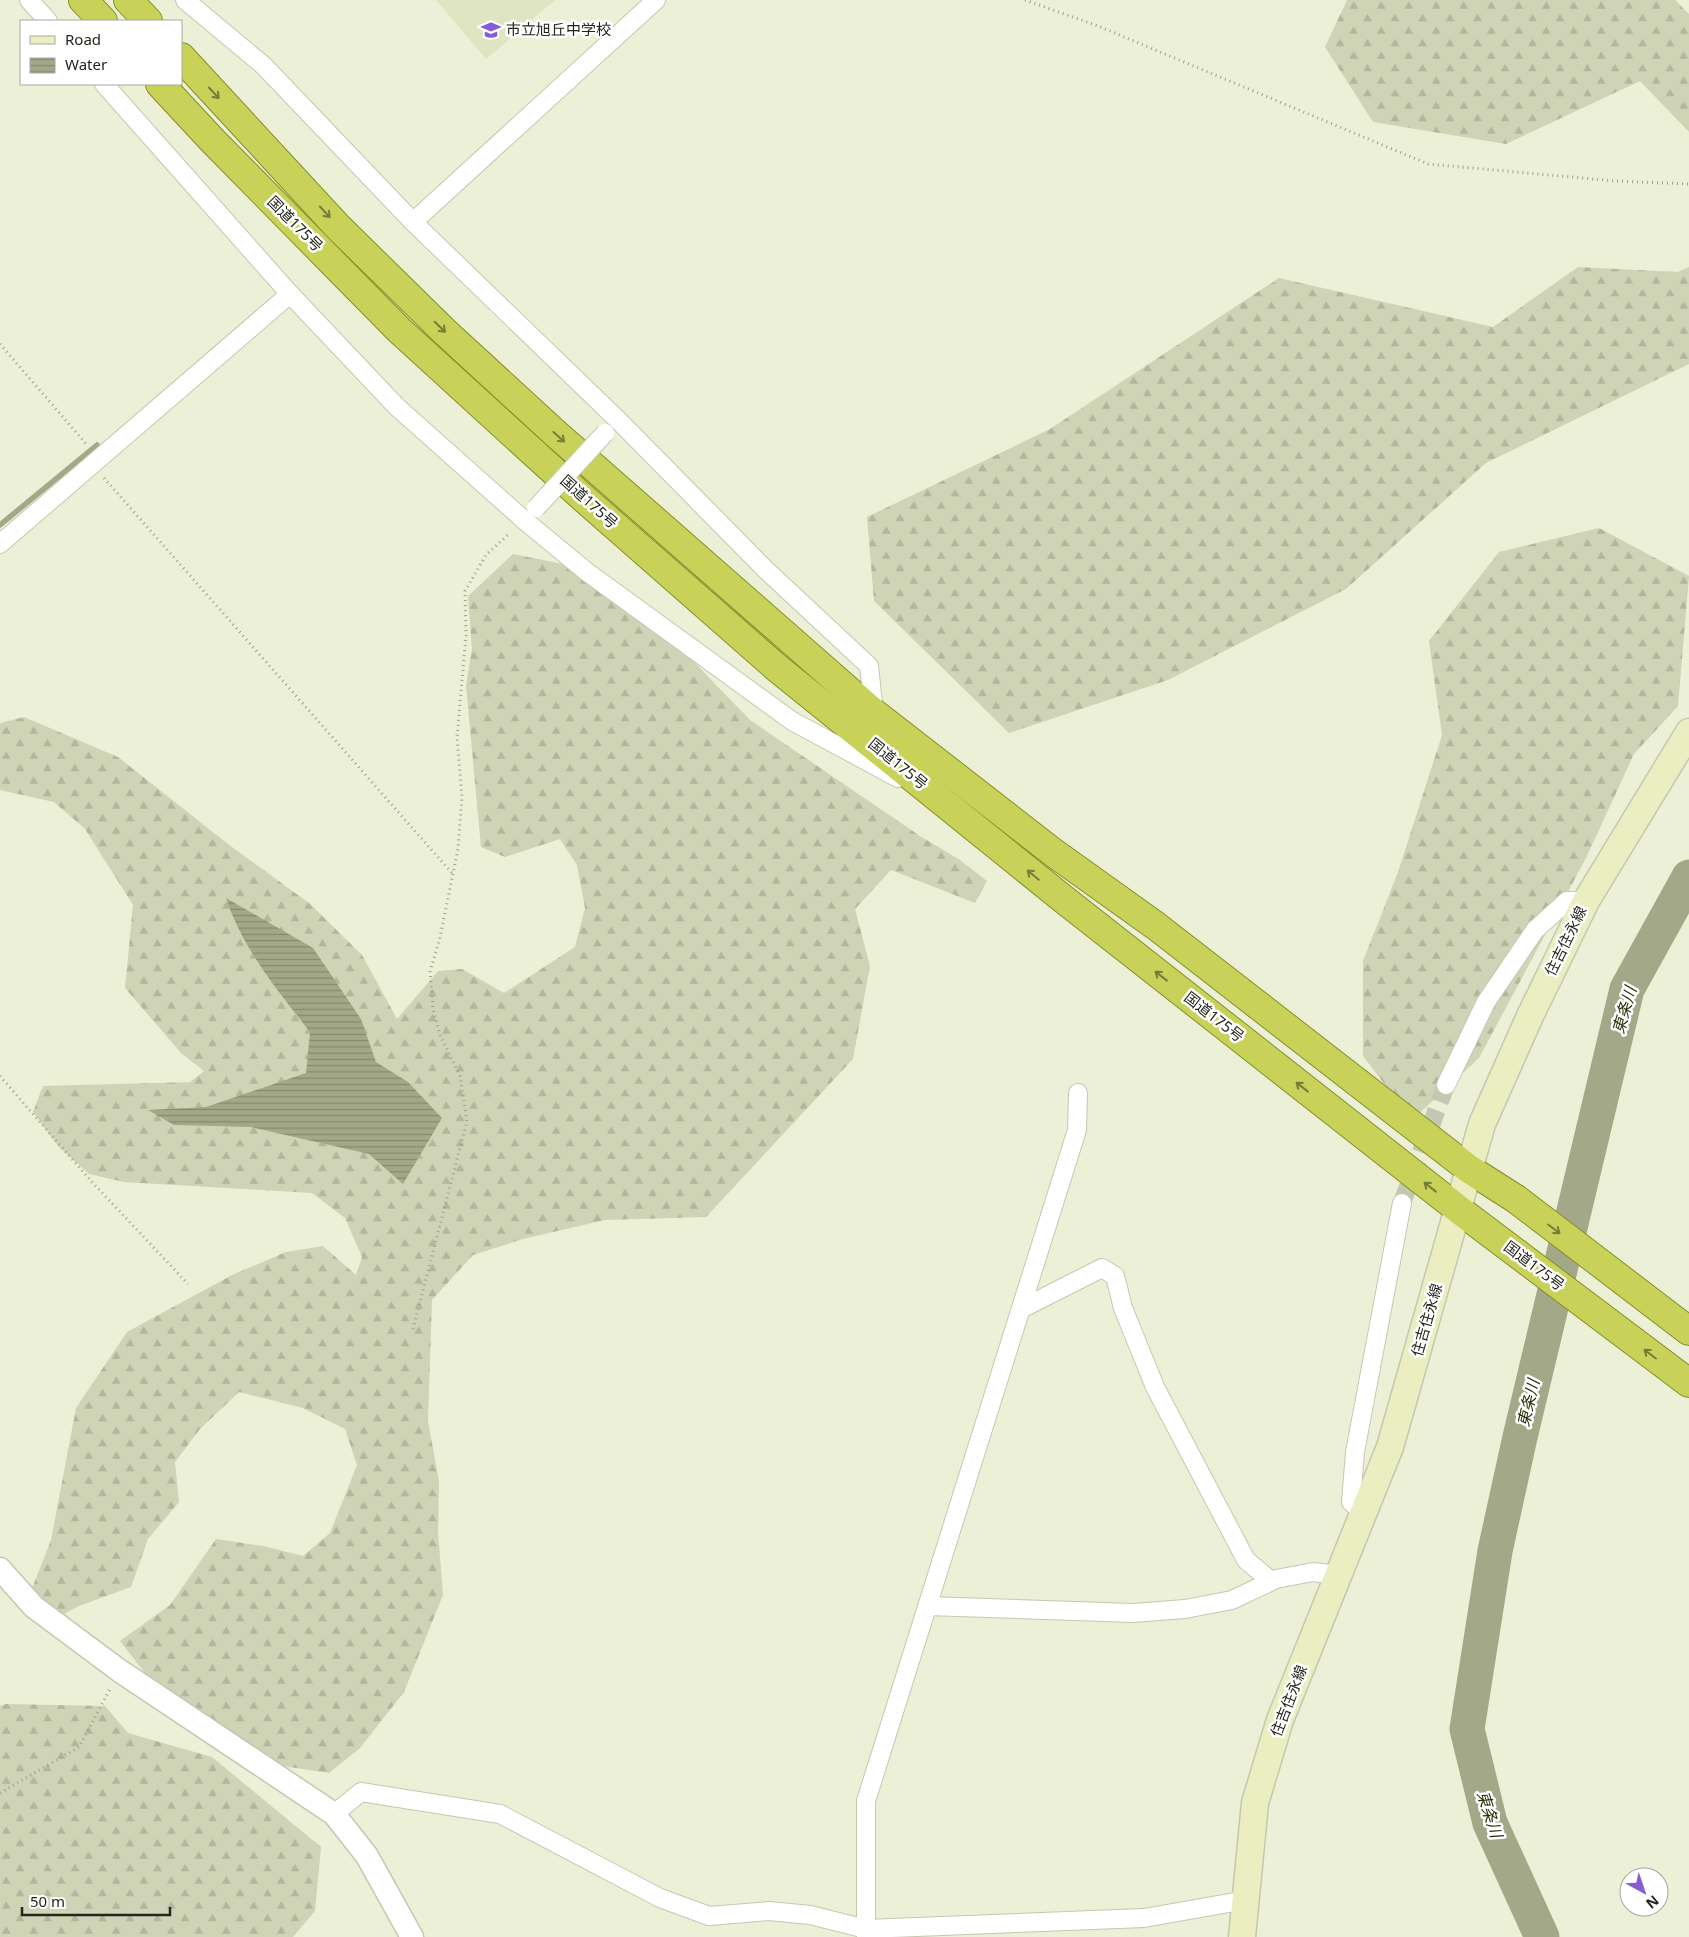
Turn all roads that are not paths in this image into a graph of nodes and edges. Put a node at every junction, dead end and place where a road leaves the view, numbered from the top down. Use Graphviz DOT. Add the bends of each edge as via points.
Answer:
graph roads {
  1 [pos="29,0"];
  2 [pos="83,0"];
  3 [pos="128,0"];
  4 [pos="185,0"];
  5 [pos="656,0"];
  6 [pos="47,20"];
  7 [pos="101,20"];
  8 [pos="147,20"];
  9 [pos="182,58"];
  10 [pos="105,85"];
  11 [pos="161,85"];
  12 [pos="413,222"];
  13 [pos="290,294"];
  14 [pos="620,422"];
  15 [pos="530,514"];
  16 [pos="0,544"];
  17 [pos="874,712"];
  18 [pos="1689,732"];
  19 [pos="950,806"];
  20 [pos="1586,901"];
  21 [pos="1446,1084"];
  22 [pos="1078,1093"];
  23 [pos="1469,1169"];
  24 [pos="1402,1203"];
  25 [pos="1458,1209"];
  26 [pos="1021,1309"];
  27 [pos="1689,1332"];
  28 [pos="1689,1383"];
  29 [pos="1364,1514"];
  30 [pos="0,1569"];
  31 [pos="1339,1575"];
  32 [pos="1271,1582"];
  33 [pos="927,1606"];
  34 [pos="334,1814"];
  35 [pos="1246,1900"];
  36 [pos="866,1933"];
  37 [pos="412,1937"];
  38 [pos="1242,1937"];
  1 -- 6 [label="street"];
  2 -- 7 [label="highway"];
  3 -- 8 [label="highway"];
  4 -- 12 [label="street" via="264,66"];
  5 -- 12 [label="street"];
  9 -- 17 [label="highway, 国道175号, one-way" via="338,227 444,331 554,433"];
  10 -- 13 [label="street"];
  11 -- 19 [label="highway, 国道175号" via="399,330 777,668"];
  12 -- 14 [label="street"];
  13 -- 15 [label="street" via="397,408"];
  13 -- 16 [label="street"];
  14 -- 15 [label="street, bridge" via="605,433"];
  14 -- 17 [label="street" via="765,569 869,666"];
  15 -- 19 [label="street" via="587,572 792,721"];
  17 -- 23 [label="highway, 国道175号"];
  18 -- 20 [label="main road, 住吉住永線"];
  25 -- 19 [label="highway, 国道175号, one-way"];
  20 -- 21 [label="street" via="1567,901 1535,930 1486,1002"];
  20 -- 23 [label="main road, 住吉住永線" via="1482,1124"];
  22 -- 26 [label="street" via="1077,1130"];
  23 -- 25 [label="main road, 住吉住永線"];
  23 -- 27 [label="highway, 国道175号, one-way" via="1516,1199"];
  24 -- 29 [label="street" via="1355,1452 1351,1502"];
  28 -- 25 [label="highway, 国道175号, one-way"];
  25 -- 29 [label="main road, 住吉住永線" via="1390,1447"];
  26 -- 32 [label="street" via="1102,1268 1115,1276 1122,1308 1155,1387 1246,1560"];
  26 -- 33 [label="street"];
  29 -- 31 [label="main road, 住吉住永線"];
  30 -- 34 [label="street" via="34,1607 120,1671"];
  31 -- 32 [label="street" via="1313,1572"];
  31 -- 35 [label="main road, 住吉住永線" via="1280,1720 1255,1803"];
  32 -- 33 [label="street" via="1232,1600 1151,1612"];
  33 -- 36 [label="street" via="866,1800"];
  34 -- 36 [label="street" via="362,1792 500,1814 660,1898 709,1916 769,1911 810,1915"];
  34 -- 37 [label="street" via="367,1856"];
  35 -- 36 [label="street" via="1144,1918"];
  35 -- 38 [label="main road, 住吉住永線"];
}
